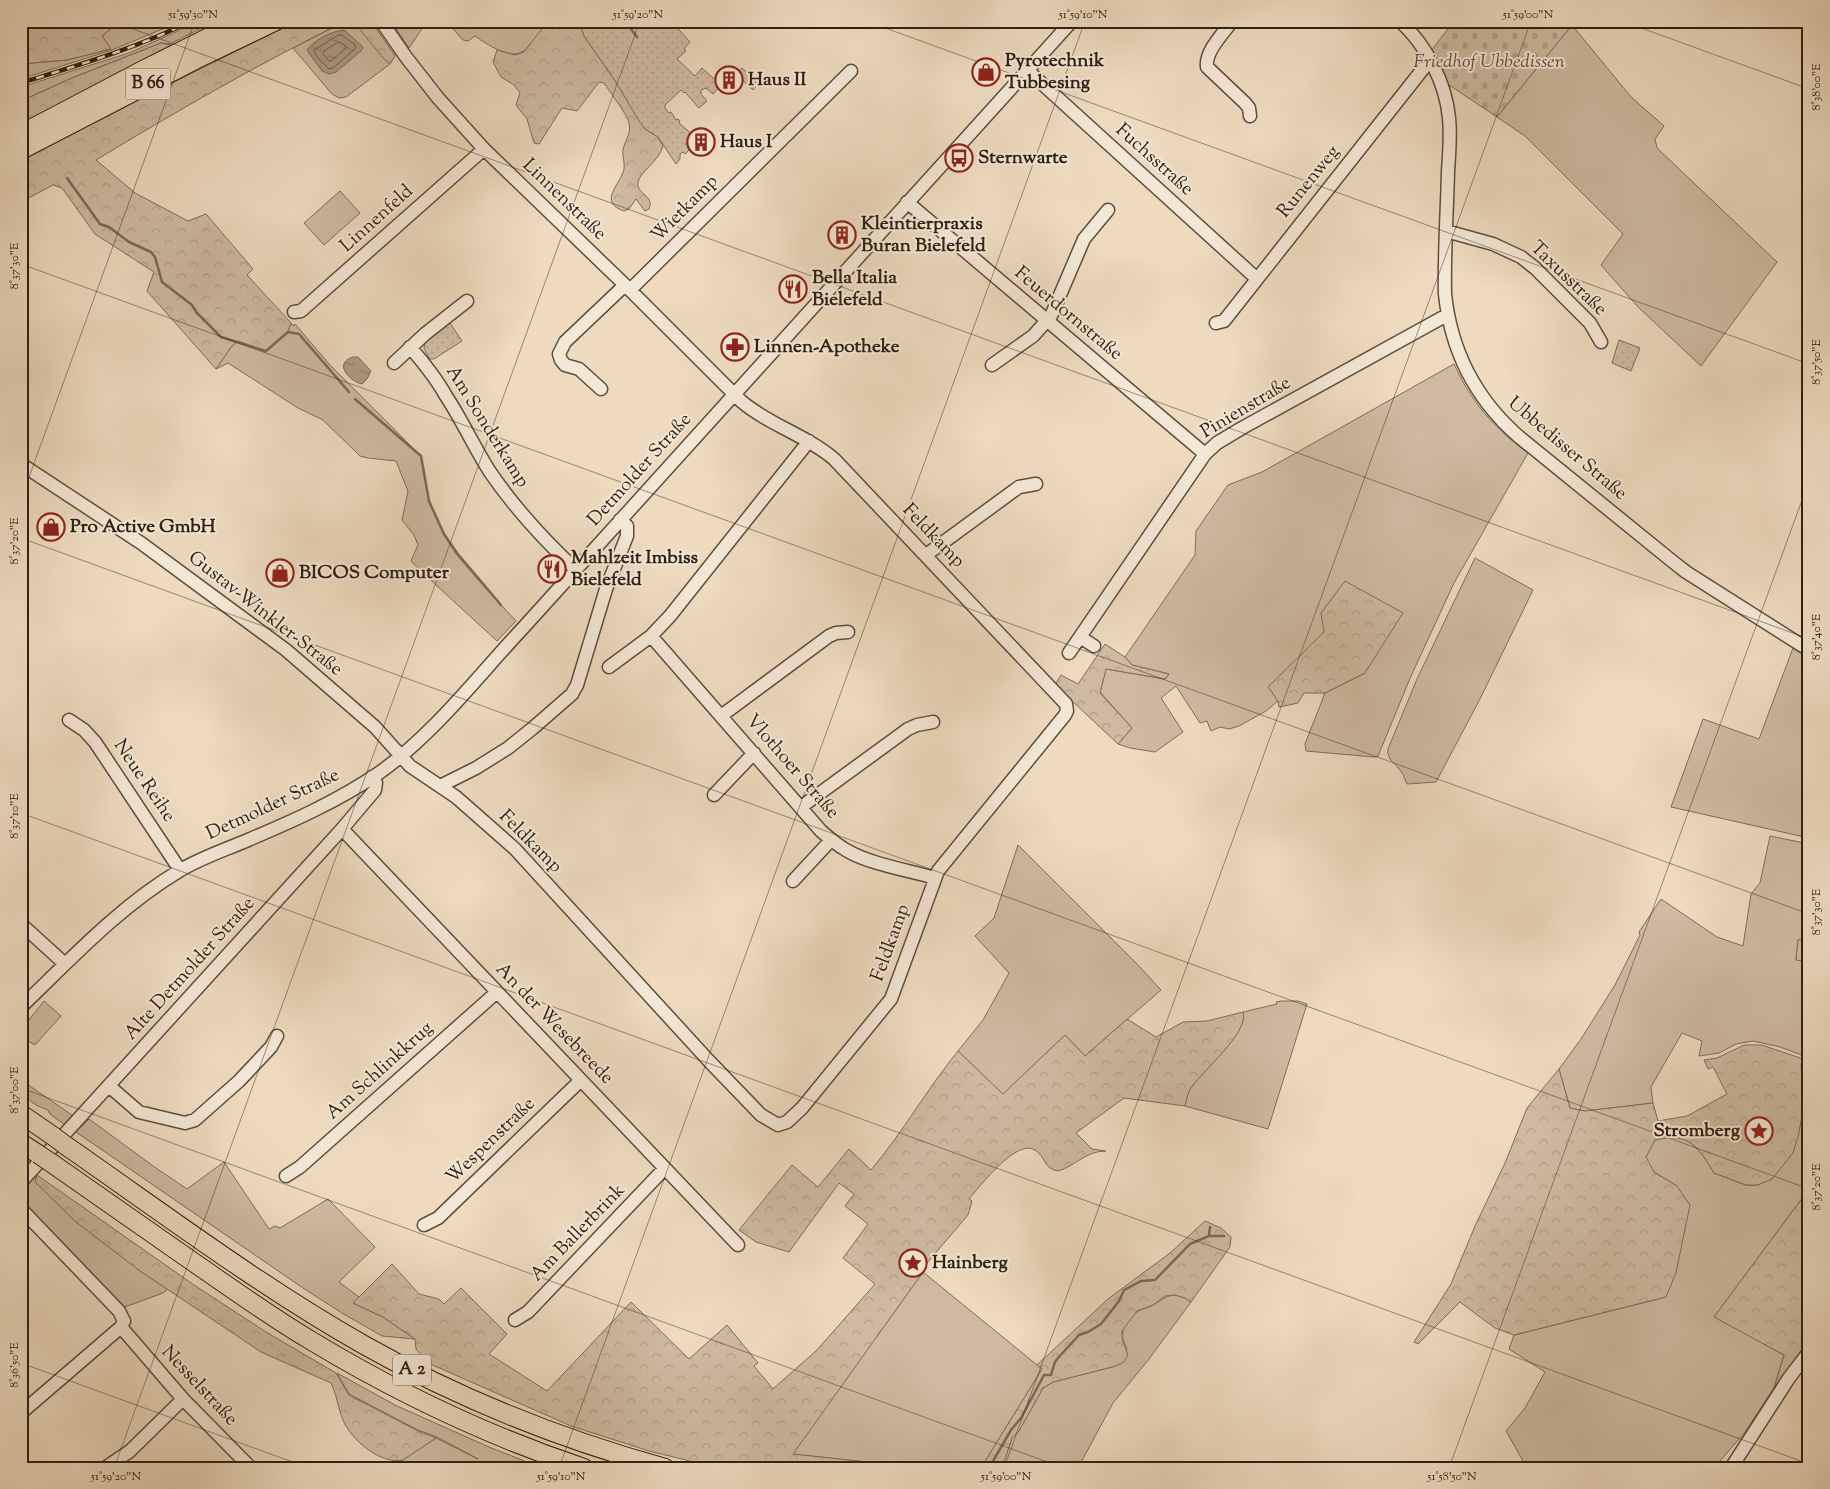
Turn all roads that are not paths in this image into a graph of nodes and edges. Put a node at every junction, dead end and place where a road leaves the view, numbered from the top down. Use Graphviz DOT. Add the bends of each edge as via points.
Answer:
graph roads {
  1 [pos="242,21"];
  2 [pos="276,21"];
  3 [pos="381,21"];
  4 [pos="1072,21"];
  5 [pos="1232,21"];
  6 [pos="1400,21"];
  7 [pos="1430,60"];
  8 [pos="1026,70"];
  9 [pos="851,71"];
  10 [pos="1250,116"];
  11 [pos="21,134"];
  12 [pos="484,149"];
  13 [pos="21,150"];
  14 [pos="908,202"];
  15 [pos="1108,210"];
  16 [pos="1446,231"];
  17 [pos="1256,278"];
  18 [pos="628,287"];
  19 [pos="467,301"];
  20 [pos="294,312"];
  21 [pos="1447,315"];
  22 [pos="1047,321"];
  23 [pos="1216,323"];
  24 [pos="1601,342"];
  25 [pos="410,346"];
  26 [pos="394,362"];
  27 [pos="992,365"];
  28 [pos="601,389"];
  29 [pos="734,394"];
  30 [pos="809,442"];
  31 [pos="1205,454"];
  32 [pos="21,464"];
  33 [pos="1036,484"];
  34 [pos="620,520"];
  35 [pos="926,555"];
  36 [pos="575,569"];
  37 [pos="848,632"];
  38 [pos="651,636"];
  39 [pos="1080,637"];
  40 [pos="1094,646"];
  41 [pos="1809,650"];
  42 [pos="1069,653"];
  43 [pos="609,667"];
  44 [pos="721,716"];
  45 [pos="69,720"];
  46 [pos="933,722"];
  47 [pos="754,753"];
  48 [pos="401,756"];
  49 [pos="372,777"];
  50 [pos="440,786"];
  51 [pos="714,795"];
  52 [pos="801,807"];
  53 [pos="342,829"];
  54 [pos="831,840"];
  55 [pos="180,870"];
  56 [pos="935,878"];
  57 [pos="793,881"];
  58 [pos="21,924"];
  59 [pos="65,964"];
  60 [pos="497,992"];
  61 [pos="21,1007"];
  62 [pos="277,1036"];
  63 [pos="581,1080"];
  64 [pos="109,1086"];
  65 [pos="21,1114"];
  66 [pos="21,1142"];
  67 [pos="665,1168"];
  68 [pos="286,1176"];
  69 [pos="21,1182"];
  70 [pos="21,1210"];
  71 [pos="424,1225"];
  72 [pos="738,1245"];
  73 [pos="516,1320"];
  74 [pos="121,1327"];
  75 [pos="1809,1352"];
  76 [pos="183,1398"];
  77 [pos="21,1413"];
  78 [pos="105,1468"];
  79 [pos="251,1468"];
  80 [pos="584,1468"];
  81 [pos="665,1468"];
  82 [pos="1731,1468"];
  1 -- 11 [label="highway, B 66"];
  2 -- 13 [label="highway, B 66"];
  3 -- 12 [label="street, Linnenstraße" via="438,98"];
  4 -- 8 [label="street, Detmolder Straße"];
  5 -- 10 [label="street" via="1210,52 1207,67 1246,103"];
  6 -- 7 [label="street, Ubbedisser Straße"];
  7 -- 16 [label="street, Ubbedisser Straße" via="1449,118"];
  7 -- 17 [label="street, Runenweg"];
  8 -- 14 [label="street, Detmolder Straße"];
  8 -- 17 [label="street, Fuchsstraße"];
  9 -- 18 [label="street, Wietkamp"];
  12 -- 18 [label="street, Linnenstraße"];
  12 -- 20 [label="street, Linnenfeld" via="301,311"];
  14 -- 22 [label="street, Feuerdornstraße"];
  14 -- 29 [label="street, Detmolder Straße"];
  15 -- 22 [label="street" via="1084,239 1055,310"];
  16 -- 21 [label="street, Ubbedisser Straße"];
  16 -- 24 [label="street, Taxusstraße" via="1503,248 1528,262 1590,323"];
  17 -- 23 [label="street, Runenweg" via="1224,321"];
  18 -- 28 [label="street, Wietkamp" via="565,342 559,354 564,365 579,369"];
  18 -- 29 [label="street, Linnenstraße"];
  19 -- 25 [label="street"];
  21 -- 31 [label="street, Pinienstraße" via="1242,428"];
  21 -- 41 [label="street, Ubbedisser Straße" via="1454,344 1470,377 1489,407 1507,426 1686,572"];
  22 -- 27 [label="street" via="1033,336"];
  22 -- 31 [label="street, Feuerdornstraße"];
  25 -- 26 [label="street"];
  25 -- 36 [label="street, Am Sonderkamp" via="447,396 489,471 512,502"];
  29 -- 30 [label="street, Feldkamp" via="757,412"];
  29 -- 34 [label="street, Detmolder Straße"];
  30 -- 35 [label="street, Feldkamp" via="834,459"];
  30 -- 38 [label="street"];
  31 -- 39 [label="street, Pinienstraße"];
  32 -- 48 [label="street, Gustav-Winkler-Straße" via="141,543 286,650 376,727"];
  33 -- 35 [label="street" via="1019,487"];
  34 -- 36 [label="street, Detmolder Straße"];
  34 -- 50 [label="street" via="627,526 627,536 606,589 575,690 508,748"];
  35 -- 56 [label="street, Feldkamp" via="1067,708 1065,715"];
  36 -- 48 [label="street, Detmolder Straße" via="437,722"];
  37 -- 44 [label="street" via="829,636"];
  38 -- 43 [label="street"];
  38 -- 44 [label="street, Vlothoer Straße"];
  39 -- 40 [label="street"];
  39 -- 42 [label="street, Pinienstraße"];
  44 -- 47 [label="street, Vlothoer Straße"];
  45 -- 55 [label="street, Neue Reihe" via="95,742"];
  46 -- 52 [label="street" via="908,729"];
  47 -- 51 [label="street"];
  47 -- 52 [label="street, Vlothoer Straße"];
  48 -- 49 [label="street, Detmolder Straße"];
  48 -- 50 [label="street, Feldkamp" via="415,770"];
  49 -- 53 [label="street, Alte Detmolder Straße" via="376,783 375,790"];
  49 -- 55 [label="street, Detmolder Straße" via="309,813"];
  50 -- 56 [label="street, Feldkamp" via="515,849 708,1061 761,1116 778,1125 787,1122 802,1108 891,999"];
  52 -- 54 [label="street, Vlothoer Straße"];
  53 -- 60 [label="street, An der Wesebreede"];
  53 -- 64 [label="street, Alte Detmolder Straße"];
  54 -- 56 [label="street, Vlothoer Straße" via="860,857"];
  54 -- 57 [label="street"];
  55 -- 59 [label="street, Detmolder Straße" via="123,912"];
  58 -- 59 [label="street"];
  59 -- 61 [label="street, Detmolder Straße"];
  60 -- 63 [label="street, An der Wesebreede"];
  60 -- 68 [label="street, Am Schlinkkrug"];
  62 -- 64 [label="street" via="271,1047 239,1081 195,1120 185,1123 139,1112"];
  63 -- 67 [label="street, An der Wesebreede"];
  63 -- 71 [label="street, Wespenstraße" via="438,1218"];
  64 -- 69 [label="street, Alte Detmolder Straße"];
  65 -- 81 [label="highway, A 2" via="281,1295 385,1357 538,1426"];
  66 -- 80 [label="highway, A 2" via="249,1301 344,1360 460,1419"];
  67 -- 72 [label="street, An der Wesebreede"];
  67 -- 73 [label="street, Am Ballerbrink" via="528,1312"];
  70 -- 74 [label="street, Nesselstraße" via="119,1311 124,1321"];
  74 -- 76 [label="street, Nesselstraße"];
  74 -- 77 [label="street"];
  75 -- 82 [label="street"];
  76 -- 78 [label="street" via="130,1451"];
  76 -- 79 [label="street, Nesselstraße"];
}
